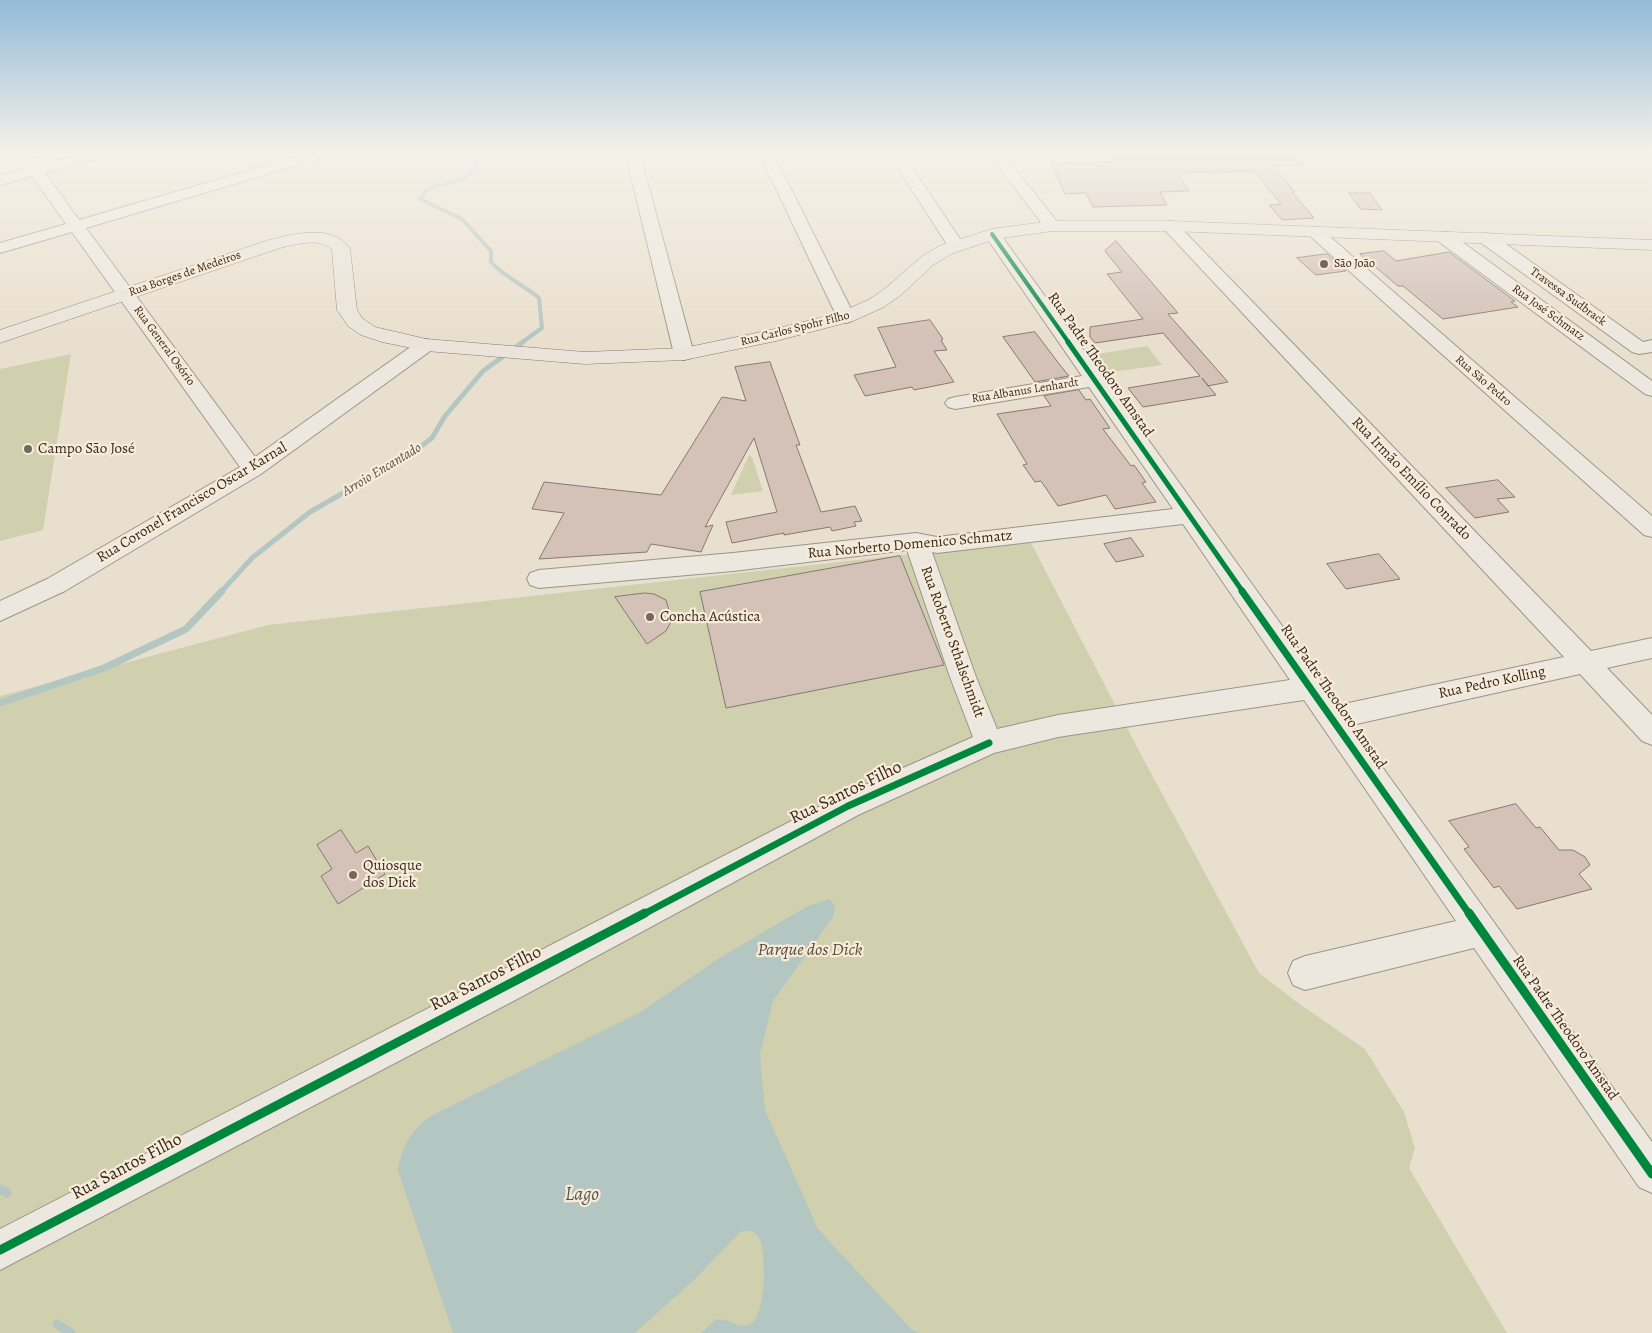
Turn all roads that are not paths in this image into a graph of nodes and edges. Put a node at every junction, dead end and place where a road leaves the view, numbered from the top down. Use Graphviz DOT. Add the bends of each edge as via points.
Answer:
graph roads {
  1 [pos="68,213"];
  2 [pos="117,213"];
  3 [pos="648,213"];
  4 [pos="795,213"];
  5 [pos="935,213"];
  6 [pos="1042,213"];
  7 [pos="77,225"];
  8 [pos="1052,226"];
  9 [pos="1170,226"];
  10 [pos="1314,232"];
  11 [pos="992,234"];
  12 [pos="1444,237"];
  13 [pos="1486,238"];
  14 [pos="956,245"];
  15 [pos="1649,247"];
  16 [pos="0,248"];
  17 [pos="126,293"];
  18 [pos="846,317"];
  19 [pos="0,337"];
  20 [pos="426,345"];
  21 [pos="1652,346"];
  22 [pos="508,352"];
  23 [pos="684,354"];
  24 [pos="1096,380"];
  25 [pos="1652,390"];
  26 [pos="955,403"];
  27 [pos="253,469"];
  28 [pos="1191,515"];
  29 [pos="1652,529"];
  30 [pos="916,542"];
  31 [pos="539,579"];
  32 [pos="0,612"];
  33 [pos="1652,648"];
  34 [pos="1586,662"];
  35 [pos="1311,688"];
  36 [pos="1332,718"];
  37 [pos="1652,733"];
  38 [pos="990,743"];
  39 [pos="1481,931"];
  40 [pos="1305,972"];
  41 [pos="1652,1174"];
  42 [pos="0,1250"];
  1 -- 7 [label="street, Rua General Osório"];
  2 -- 7 [label="street"];
  3 -- 23 [label="street"];
  4 -- 18 [label="street"];
  5 -- 14 [label="street"];
  6 -- 8 [label="street"];
  7 -- 16 [label="street"];
  7 -- 17 [label="street, Rua General Osório"];
  8 -- 9 [label="main road, Rua Carlos Spohr Filho"];
  8 -- 11 [label="main road, Rua Carlos Spohr Filho"];
  9 -- 10 [label="main road, Rua Carlos Spohr Filho"];
  9 -- 34 [label="street, Rua Irmão Emílio Conrado"];
  10 -- 12 [label="main road, Rua Carlos Spohr Filho"];
  10 -- 29 [label="street, Rua São Pedro"];
  11 -- 14 [label="main road, Rua Carlos Spohr Filho"];
  11 -- 24 [label="street, Rua Padre Theodoro Amstad"];
  12 -- 13 [label="main road, Rua Carlos Spohr Filho"];
  12 -- 25 [label="street, Rua José Schmatz"];
  13 -- 15 [label="main road, Rua Carlos Spohr Filho"];
  13 -- 21 [label="street, Travessa Sudbrack" via="1639,348"];
  14 -- 18 [label="main road, Rua Carlos Spohr Filho" via="927,261 877,303"];
  17 -- 19 [label="main road, Rua Borges de Medeiros"];
  17 -- 20 [label="main road, Rua Borges de Medeiros" via="275,244 306,237 332,240 341,249 347,310 355,322 368,332"];
  17 -- 27 [label="street, Rua General Osório"];
  18 -- 23 [label="main road, Rua Carlos Spohr Filho"];
  20 -- 22 [label="main road, Rua Borges de Medeiros"];
  20 -- 27 [label="street, Rua Coronel Francisco Oscar Karnal"];
  22 -- 23 [label="main road, Rua Carlos Spohr Filho" via="585,358"];
  24 -- 26 [label="street, Rua Albanus Lenhardt"];
  24 -- 28 [label="street, Rua Padre Theodoro Amstad"];
  27 -- 32 [label="street, Rua Coronel Francisco Oscar Karnal" via="56,585"];
  28 -- 30 [label="street, Rua Norberto Domenico Schmatz" via="937,545"];
  28 -- 35 [label="street, Rua Padre Theodoro Amstad"];
  30 -- 31 [label="street, Rua Norberto Domenico Schmatz"];
  30 -- 38 [label="street, Rua Roberto Sthalschmidt" via="963,677"];
  33 -- 34 [label="street, Rua Pedro Kolling"];
  34 -- 36 [label="street, Rua Pedro Kolling"];
  34 -- 37 [label="street, Rua Irmão Emílio Conrado"];
  35 -- 36 [label="street, Rua Padre Theodoro Amstad"];
  35 -- 38 [label="street, Rua Santos Filho" via="1058,726"];
  36 -- 39 [label="street, Rua Padre Theodoro Amstad"];
  38 -- 42 [label="street, Rua Santos Filho" via="848,806"];
  39 -- 40 [label="street"];
  39 -- 41 [label="street, Rua Padre Theodoro Amstad"];
}
